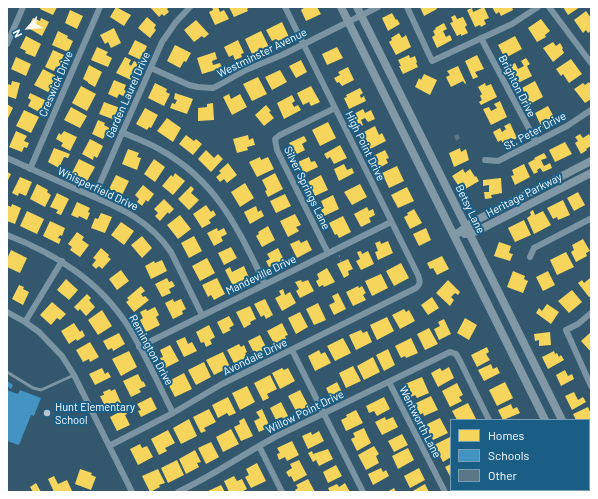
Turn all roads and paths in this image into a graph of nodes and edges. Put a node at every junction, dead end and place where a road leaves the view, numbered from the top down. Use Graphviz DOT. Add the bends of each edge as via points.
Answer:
graph roads {
  1 [pos="23,7"];
  2 [pos="100,7"];
  3 [pos="190,7"];
  4 [pos="285,7"];
  5 [pos="340,7"];
  6 [pos="357,7"];
  7 [pos="378,7"];
  8 [pos="407,7"];
  9 [pos="538,7"];
  10 [pos="549,7"];
  11 [pos="361,16"];
  12 [pos="348,22"];
  13 [pos="482,38"];
  14 [pos="7,44"];
  15 [pos="304,44"];
  16 [pos="591,63"];
  17 [pos="151,68"];
  18 [pos="335,108"];
  19 [pos="591,110"];
  20 [pos="122,132"];
  21 [pos="421,135"];
  22 [pos="408,142"];
  23 [pos="536,142"];
  24 [pos="7,158"];
  25 [pos="485,160"];
  26 [pos="591,161"];
  27 [pos="30,169"];
  28 [pos="591,173"];
  29 [pos="94,197"];
  30 [pos="591,220"];
  31 [pos="391,222"];
  32 [pos="468,230"];
  33 [pos="7,235"];
  34 [pos="454,236"];
  35 [pos="336,249"];
  36 [pos="328,253"];
  37 [pos="530,257"];
  38 [pos="62,261"];
  39 [pos="341,262"];
  40 [pos="265,284"];
  41 [pos="412,290"];
  42 [pos="7,312"];
  43 [pos="591,313"];
  44 [pos="202,315"];
  45 [pos="25,322"];
  46 [pos="140,347"];
  47 [pos="292,350"];
  48 [pos="7,372"];
  49 [pos="74,375"];
  50 [pos="389,382"];
  51 [pos="591,386"];
  52 [pos="173,413"];
  53 [pos="324,414"];
  54 [pos="488,419"];
  55 [pos="545,419"];
  56 [pos="562,419"];
  57 [pos="109,446"];
  58 [pos="259,446"];
  59 [pos="132,492"];
  60 [pos="178,492"];
  61 [pos="282,492"];
  62 [pos="363,492"];
  63 [pos="445,492"];
  1 -- 14 [label="street"];
  2 -- 27 [label="street, Creswick Drive"];
  3 -- 17 [label="street, Garden Laurel Drive" via="168,32"];
  4 -- 15 [label="street, High Point Drive"];
  5 -- 12 [label="main road"];
  6 -- 11 [label="main road, Betsy Lane"];
  7 -- 11 [label="street, Westminster Avenue"];
  8 -- 13 [label="street" via="432,61"];
  9 -- 13 [label="street" via="512,24"];
  10 -- 16 [label="street"];
  11 -- 12 [label="street, Westminster Avenue"];
  11 -- 21 [label="main road, Betsy Lane"];
  12 -- 15 [label="street, Westminster Avenue"];
  12 -- 22 [label="main road"];
  13 -- 23 [label="street, Brighton Drive"];
  15 -- 17 [label="street, Westminster Avenue" via="213,88 198,88"];
  15 -- 18 [label="street, High Point Drive"];
  17 -- 20 [label="street, Garden Laurel Drive"];
  18 -- 31 [label="street, High Point Drive"];
  18 -- 36 [label="street, Silver Springs Lane" via="275,139 275,145"];
  19 -- 23 [label="street, St. Peter Drive"];
  20 -- 29 [label="street, Garden Laurel Drive"];
  20 -- 40 [label="street" via="170,155 193,172 211,190 236,224"];
  21 -- 22 [label="main road"];
  21 -- 32 [label="main road, Betsy Lane"];
  22 -- 34 [label="main road"];
  23 -- 25 [label="street, St. Peter Drive" via="498,161"];
  24 -- 27 [label="street, Whisperfield Drive"];
  26 -- 32 [label="main road, Heritage Parkway" via="473,222"];
  27 -- 29 [label="street, Whisperfield Drive"];
  28 -- 32 [label="main road, Heritage Parkway" via="477,231"];
  29 -- 44 [label="street, Whisperfield Drive" via="130,213 159,237 176,262"];
  30 -- 37 [label="street" via="534,248"];
  31 -- 35 [label="street, Mandeville Drive"];
  31 -- 41 [label="street, High Point Drive" via="420,279 418,286"];
  32 -- 34 [label="main road, Heritage Parkway"];
  32 -- 56 [label="main road, Betsy Lane"];
  33 -- 38 [label="street, Remington Drive"];
  34 -- 55 [label="main road"];
  35 -- 36 [label="street, Mandeville Drive"];
  35 -- 39 [label="path"];
  36 -- 40 [label="street, Mandeville Drive"];
  38 -- 45 [label="street"];
  38 -- 46 [label="street, Remington Drive" via="103,294 121,316"];
  40 -- 44 [label="street, Mandeville Drive"];
  41 -- 47 [label="street, Avondale Drive"];
  42 -- 45 [label="street"];
  43 -- 51 [label="street" via="566,330"];
  44 -- 46 [label="street, Mandeville Drive"];
  45 -- 49 [label="street" via="53,345"];
  46 -- 52 [label="street, Remington Drive"];
  47 -- 52 [label="street, Avondale Drive" via="222,384"];
  47 -- 53 [label="street"];
  48 -- 49 [label="lane" via="41,390"];
  49 -- 57 [label="street"];
  50 -- 53 [label="street, Willow Point Drive"];
  50 -- 54 [label="street, Willow Point Drive" via="450,352 456,354"];
  50 -- 63 [label="street, Wentworth Lane"];
  52 -- 57 [label="street, Avondale Drive"];
  53 -- 58 [label="street, Willow Point Drive"];
  53 -- 62 [label="street"];
  57 -- 59 [label="street"];
  58 -- 60 [label="street, Willow Point Drive"];
  58 -- 61 [label="street"];
}
